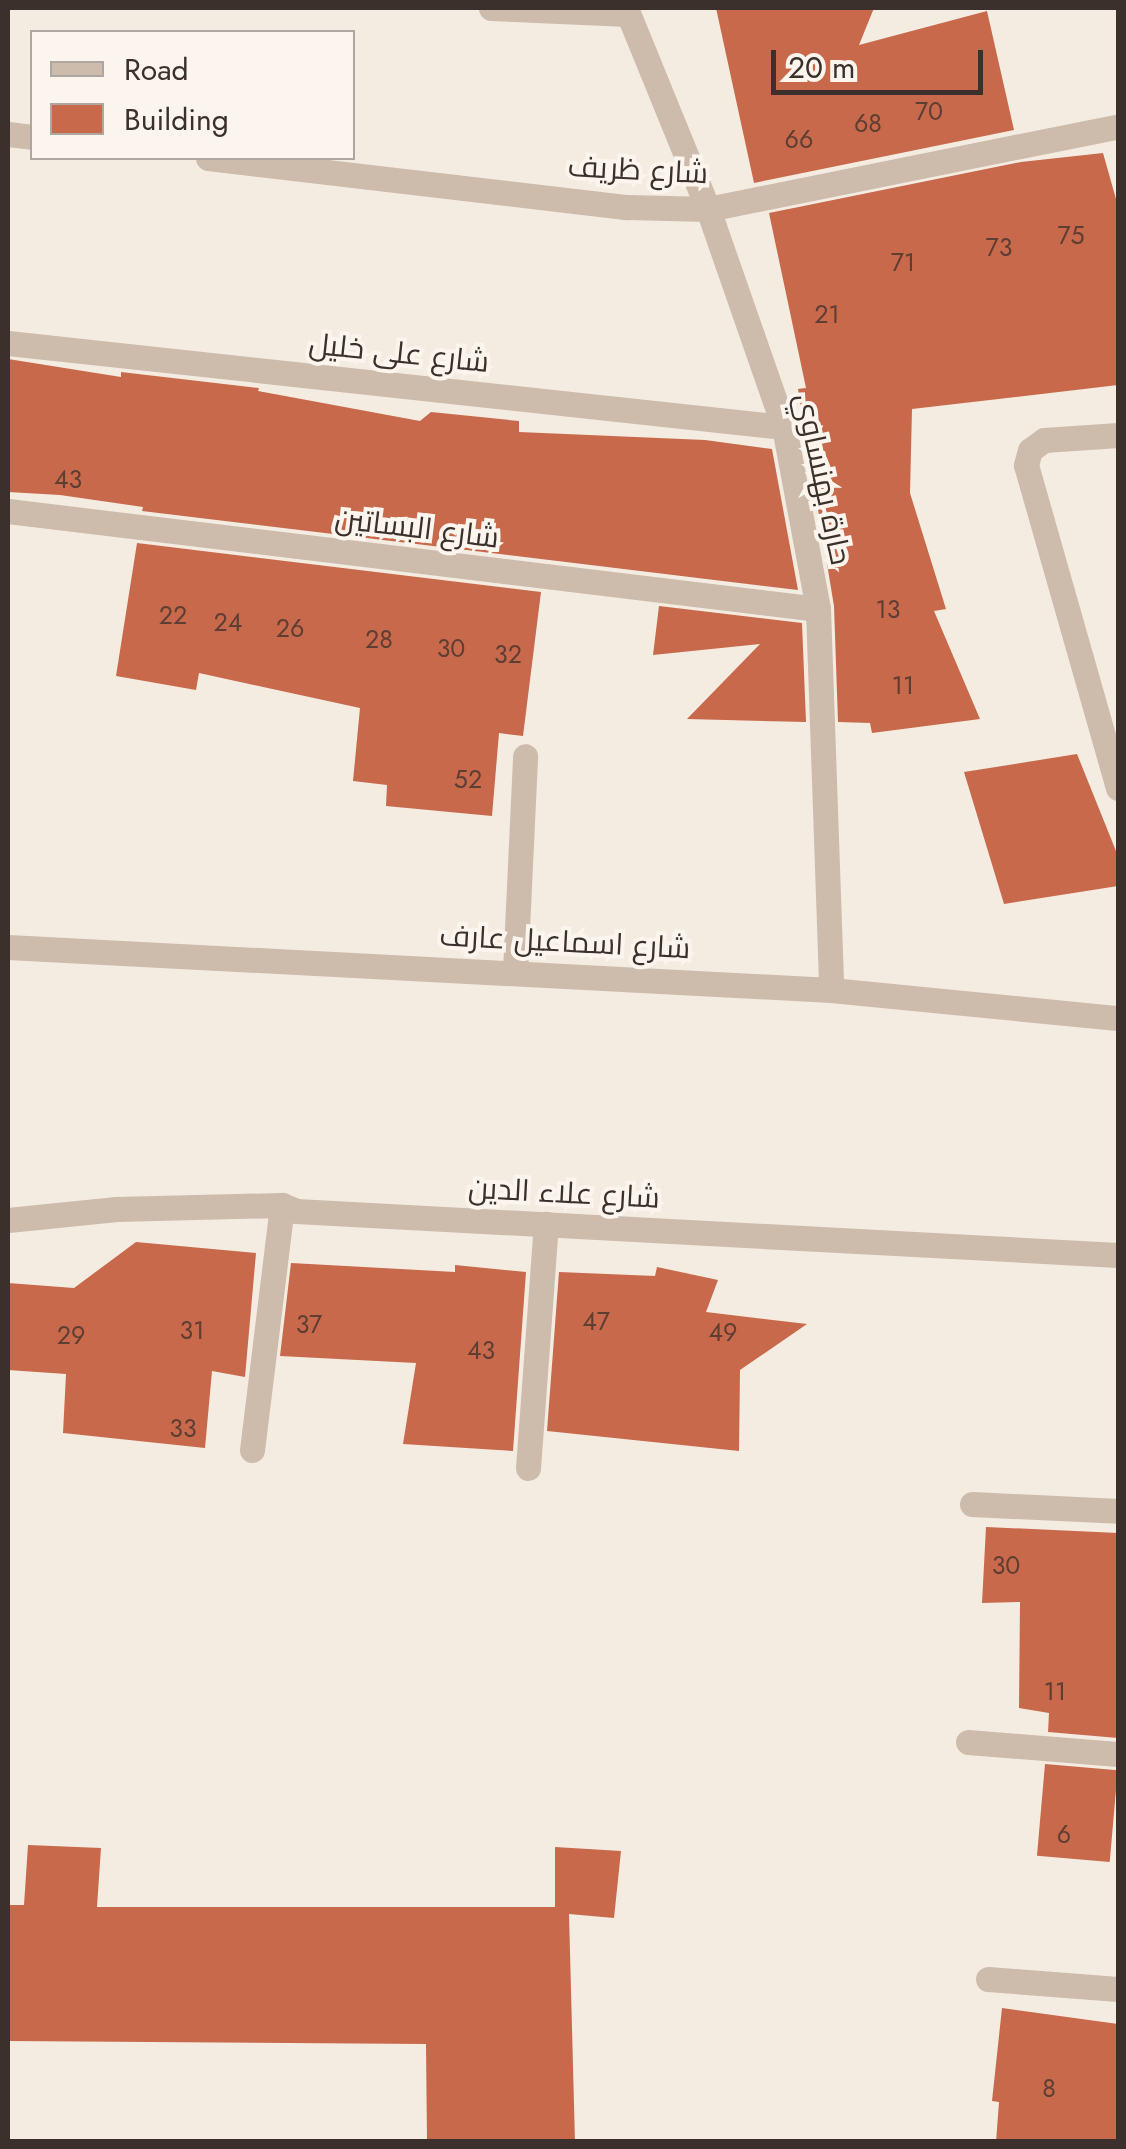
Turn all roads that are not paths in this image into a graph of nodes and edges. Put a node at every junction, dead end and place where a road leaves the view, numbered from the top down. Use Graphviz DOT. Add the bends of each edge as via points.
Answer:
graph roads {
  1 [pos="491,8"];
  2 [pos="628,11"];
  3 [pos="1118,126"];
  4 [pos="225,160"];
  5 [pos="708,208"];
  6 [pos="8,343"];
  7 [pos="784,427"];
  8 [pos="1118,435"];
  9 [pos="8,511"];
  10 [pos="818,610"];
  11 [pos="1112,746"];
  12 [pos="525,756"];
  13 [pos="1118,788"];
  14 [pos="8,947"];
  15 [pos="514,970"];
  16 [pos="830,990"];
  17 [pos="1118,1018"];
  18 [pos="282,1205"];
  19 [pos="8,1220"];
  20 [pos="546,1224"];
  21 [pos="1118,1255"];
  22 [pos="252,1450"];
  23 [pos="528,1468"];
  24 [pos="972,1504"];
  25 [pos="1118,1512"];
  26 [pos="968,1742"];
  27 [pos="1118,1754"];
  28 [pos="988,1978"];
  29 [pos="1118,1989"];
  1 -- 2 [label="street"];
  2 -- 5 [label="street, حارة بهنساوي"];
  3 -- 5 [label="street, شارع ظريف"];
  4 -- 5 [label="street, شارع ظريف" via="627,206"];
  5 -- 7 [label="street, حارة بهنساوي"];
  6 -- 7 [label="street, شارع على خليل"];
  7 -- 10 [label="street, حارة بهنساوي"];
  8 -- 11 [label="street" via="1044,440 1026,458"];
  9 -- 10 [label="street, شارع البساتين"];
  10 -- 16 [label="street, حارة بهنساوي"];
  11 -- 13 [label="street"];
  12 -- 15 [label="street"];
  14 -- 15 [label="street, شارع اسماعيل عارف"];
  15 -- 16 [label="street, شارع اسماعيل عارف"];
  16 -- 17 [label="street, شارع اسماعيل عارف"];
  18 -- 19 [label="street, شارع علاء الدين" via="116,1209"];
  18 -- 20 [label="street, شارع علاء الدين"];
  18 -- 22 [label="street"];
  20 -- 21 [label="street, شارع علاء الدين"];
  20 -- 23 [label="street"];
  24 -- 25 [label="street"];
  26 -- 27 [label="street"];
  28 -- 29 [label="street"];
}
